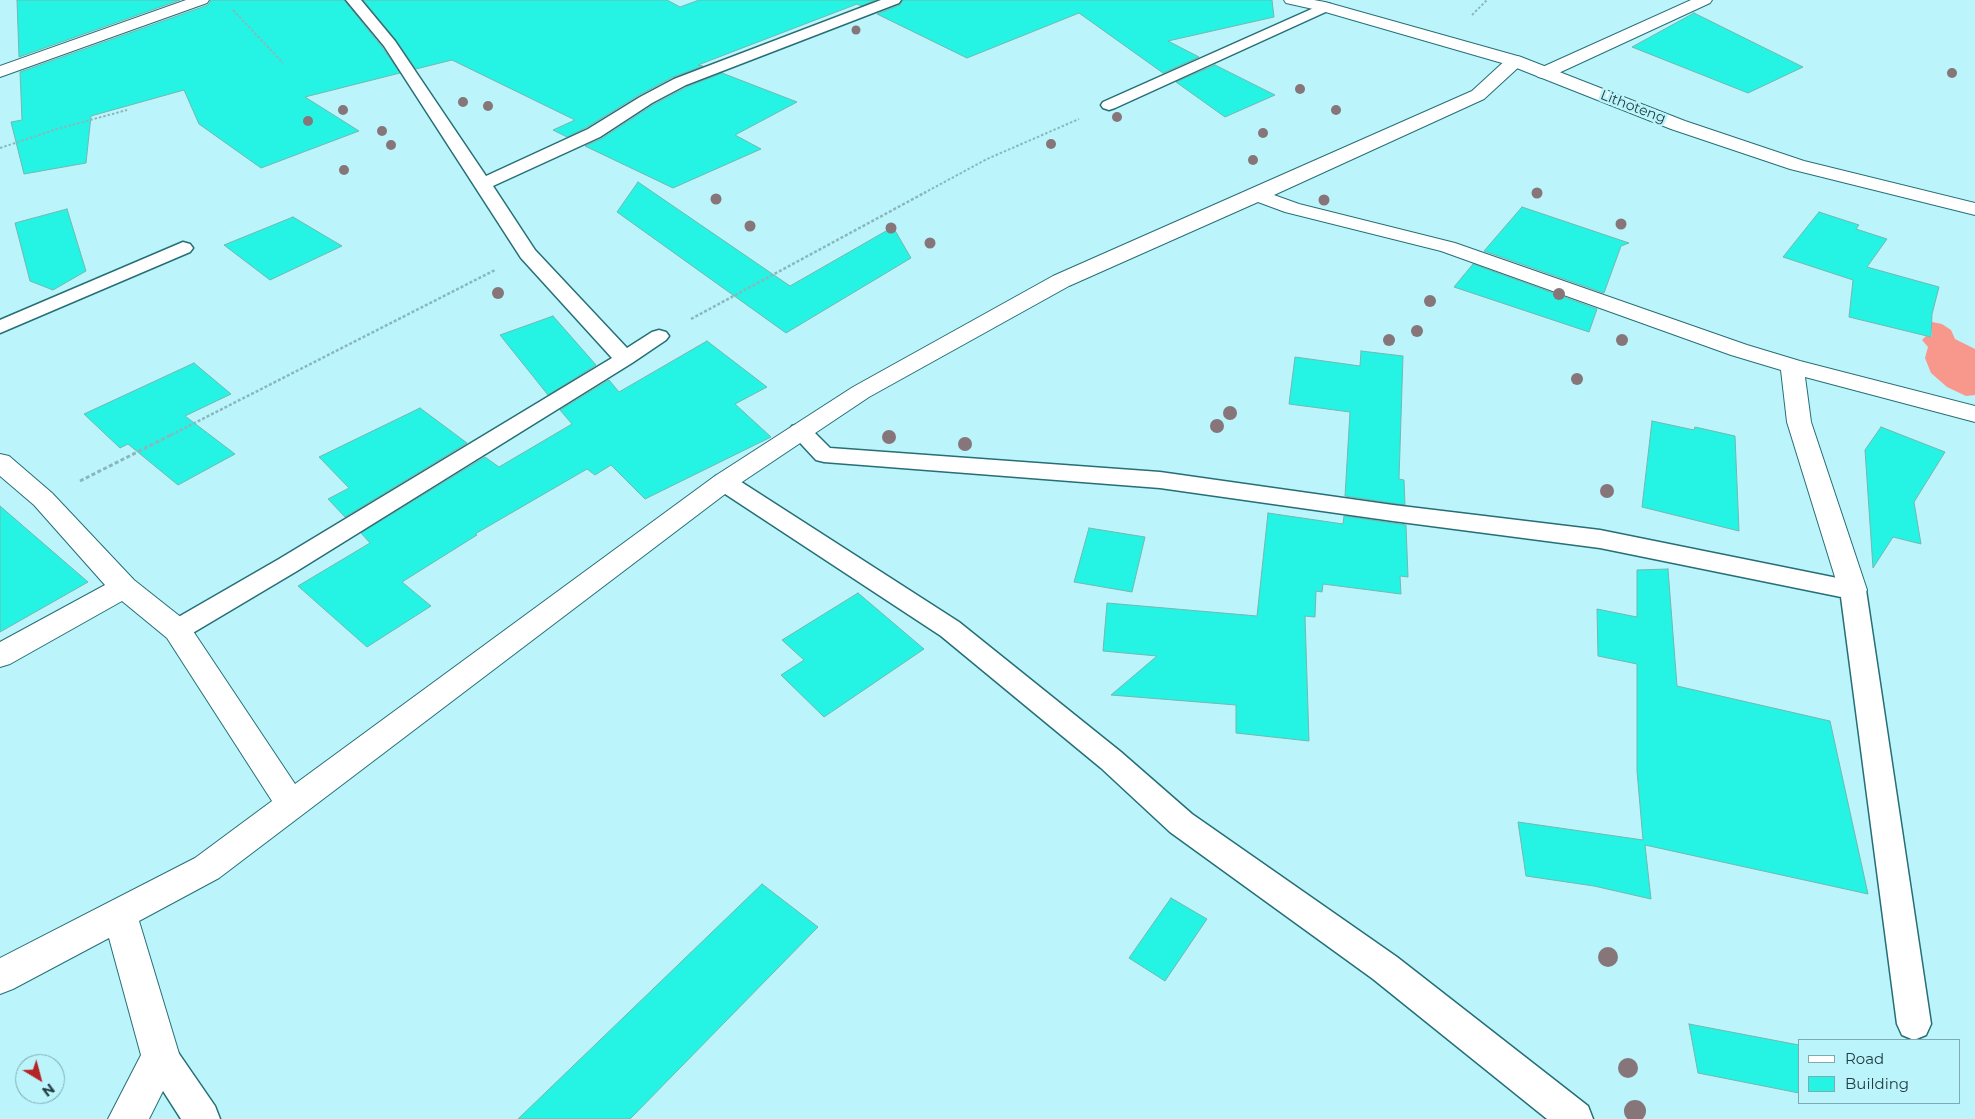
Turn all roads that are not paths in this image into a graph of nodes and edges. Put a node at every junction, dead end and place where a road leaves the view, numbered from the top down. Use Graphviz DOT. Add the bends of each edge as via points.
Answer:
graph roads {
  1 [pos="201,0"];
  2 [pos="353,0"];
  3 [pos="894,0"];
  4 [pos="1292,0"];
  5 [pos="1704,0"];
  6 [pos="1325,7"];
  7 [pos="1515,62"];
  8 [pos="0,72"];
  9 [pos="1544,73"];
  10 [pos="1109,105"];
  11 [pos="481,185"];
  12 [pos="1257,196"];
  13 [pos="1975,209"];
  14 [pos="183,248"];
  15 [pos="0,327"];
  16 [pos="659,336"];
  17 [pos="625,359"];
  18 [pos="1792,366"];
  19 [pos="1975,414"];
  20 [pos="800,430"];
  21 [pos="0,462"];
  22 [pos="724,482"];
  23 [pos="124,586"];
  24 [pos="1853,590"];
  25 [pos="177,630"];
  26 [pos="0,656"];
  27 [pos="291,804"];
  28 [pos="120,916"];
  29 [pos="0,977"];
  30 [pos="1914,1024"];
  31 [pos="161,1057"];
  32 [pos="128,1119"];
  33 [pos="202,1119"];
  34 [pos="1575,1119"];
  1 -- 8 [label="street"];
  2 -- 11 [label="lane" via="390,44"];
  3 -- 11 [label="lane" via="680,82 594,133"];
  4 -- 6 [label="street, Lithoteng"];
  5 -- 9 [label="street"];
  6 -- 7 [label="street, Lithoteng"];
  6 -- 10 [label="lane"];
  7 -- 9 [label="street, Lithoteng"];
  7 -- 12 [label="street" via="1478,95"];
  9 -- 13 [label="street, Lithoteng" via="1678,125 1797,165"];
  11 -- 17 [label="lane" via="528,254"];
  12 -- 18 [label="street" via="1292,208 1448,247"];
  12 -- 20 [label="street" via="1061,281 861,392"];
  14 -- 15 [label="lane"];
  16 -- 17 [label="lane"];
  17 -- 25 [label="lane"];
  18 -- 19 [label="street"];
  18 -- 24 [label="street" via="1799,422"];
  20 -- 22 [label="street"];
  20 -- 24 [label="lane" via="824,455 1160,480 1600,539"];
  21 -- 23 [label="street" via="43,499"];
  22 -- 27 [label="street"];
  22 -- 34 [label="lane" via="950,629 1111,760 1181,823 1385,968"];
  23 -- 25 [label="street"];
  23 -- 26 [label="street"];
  24 -- 30 [label="lane"];
  25 -- 27 [label="street"];
  27 -- 28 [label="street" via="207,868"];
  28 -- 29 [label="street"];
  28 -- 31 [label="street"];
  31 -- 32 [label="street"];
  31 -- 33 [label="lane"];
}
